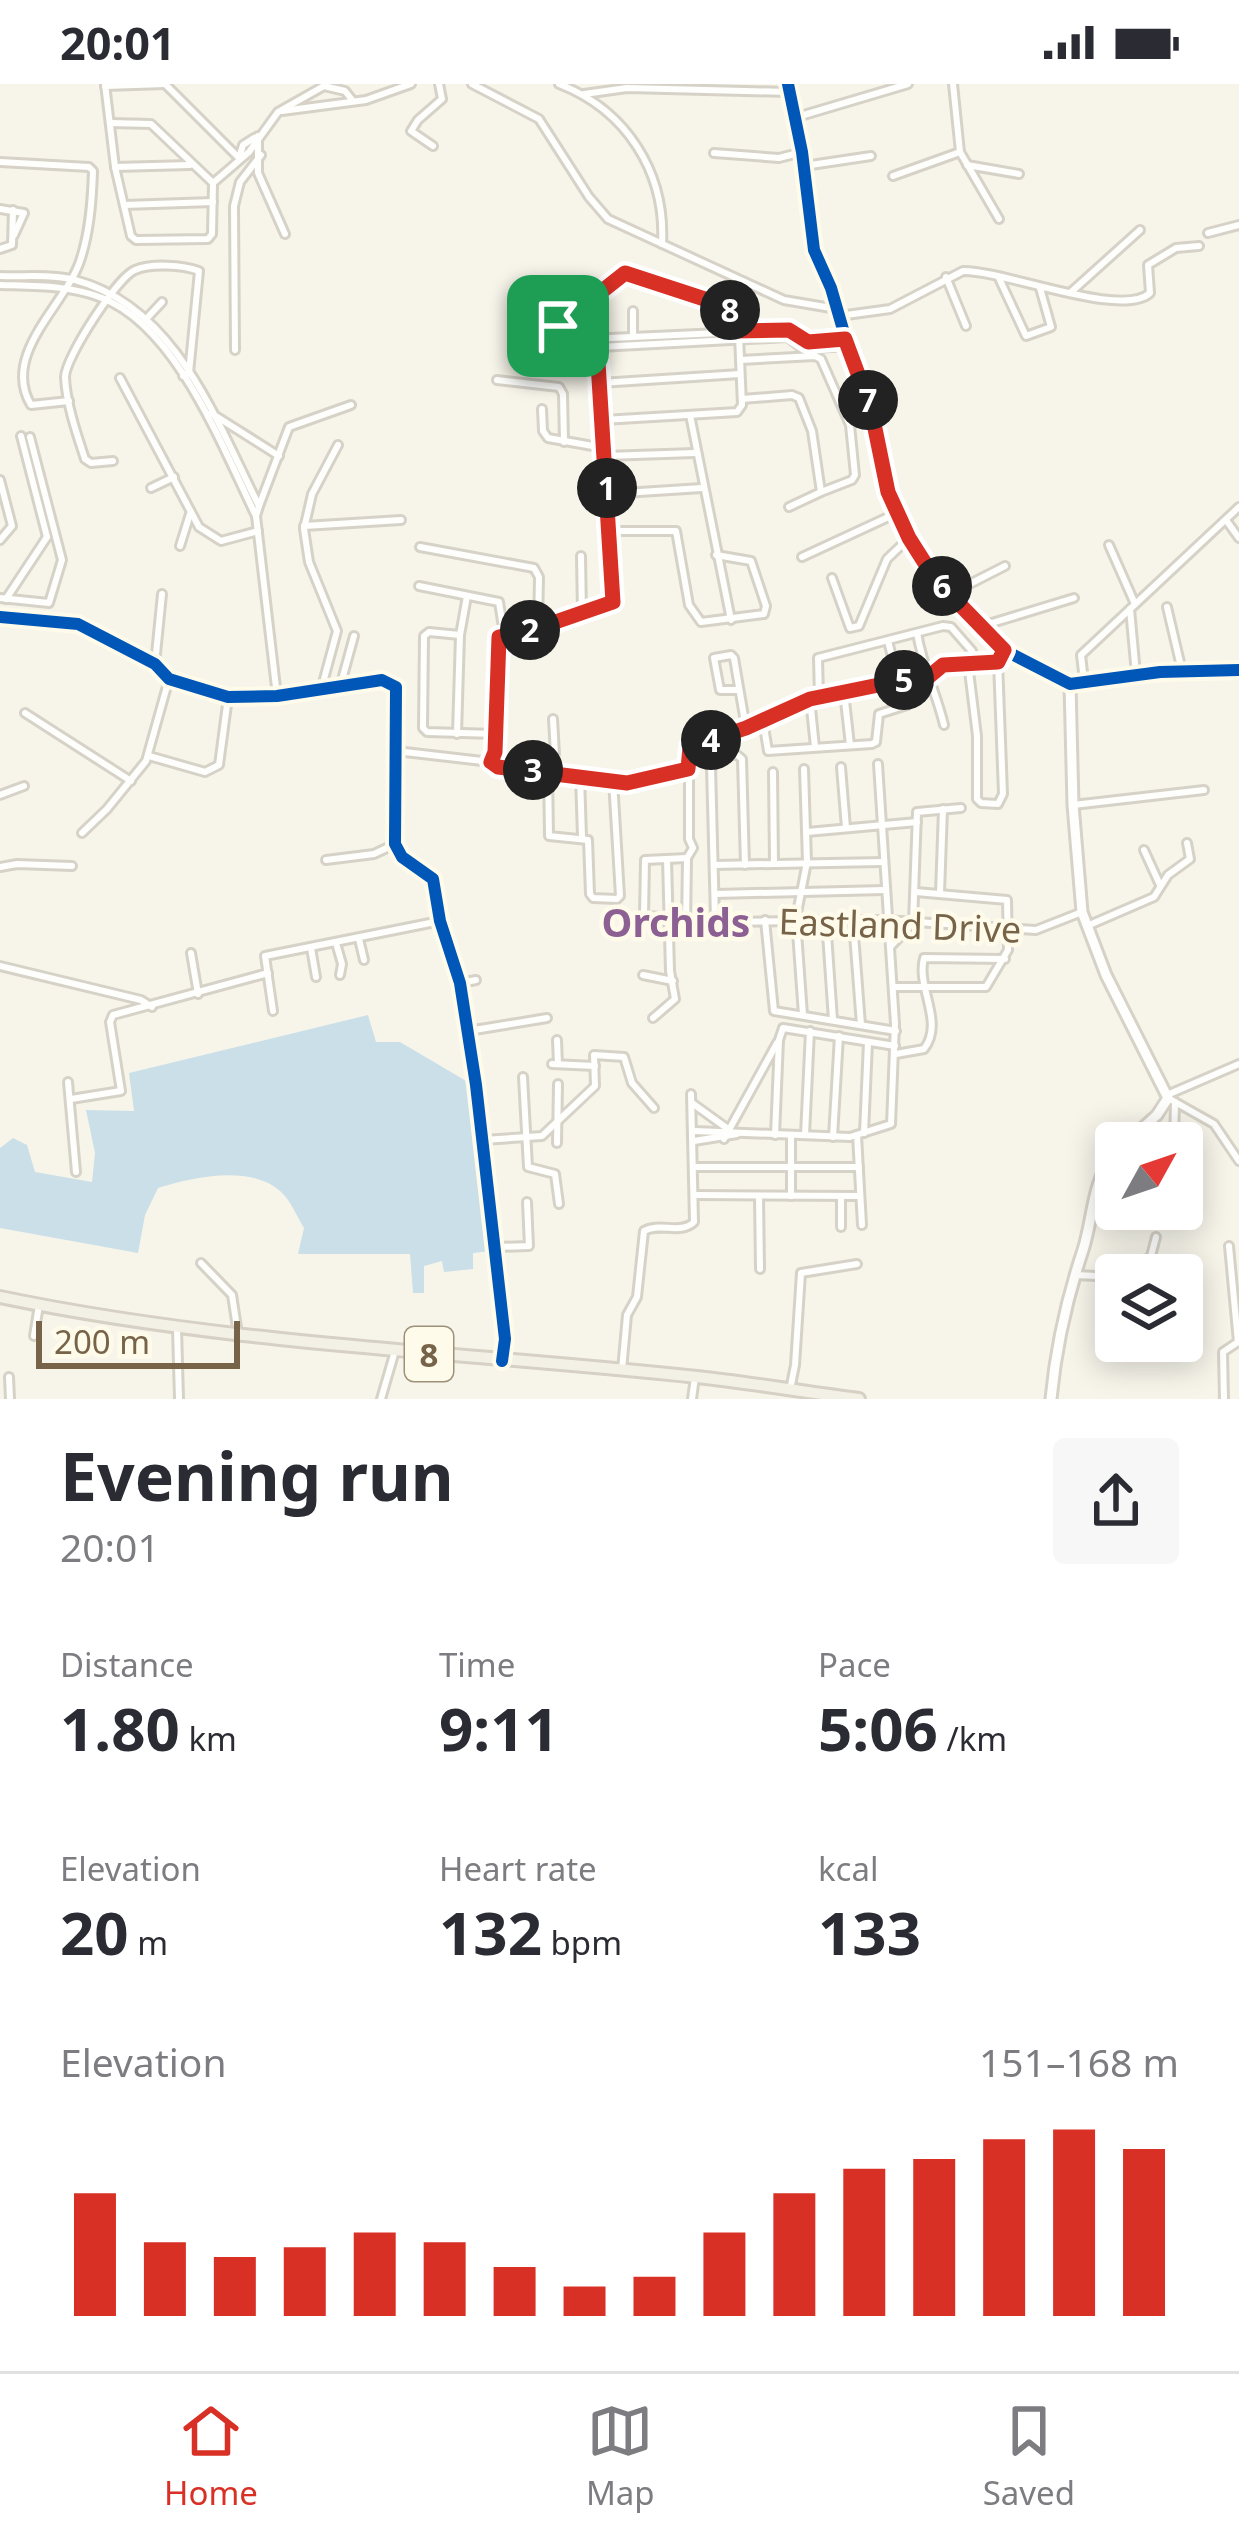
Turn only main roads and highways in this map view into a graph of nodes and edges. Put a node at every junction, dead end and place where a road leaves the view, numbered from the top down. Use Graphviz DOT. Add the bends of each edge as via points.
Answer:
graph roads {
  1 [pos="0,1298"];
  2 [pos="860,1399"];
  1 -- 2 [label="main road, 8" via="177,1328"];
}
